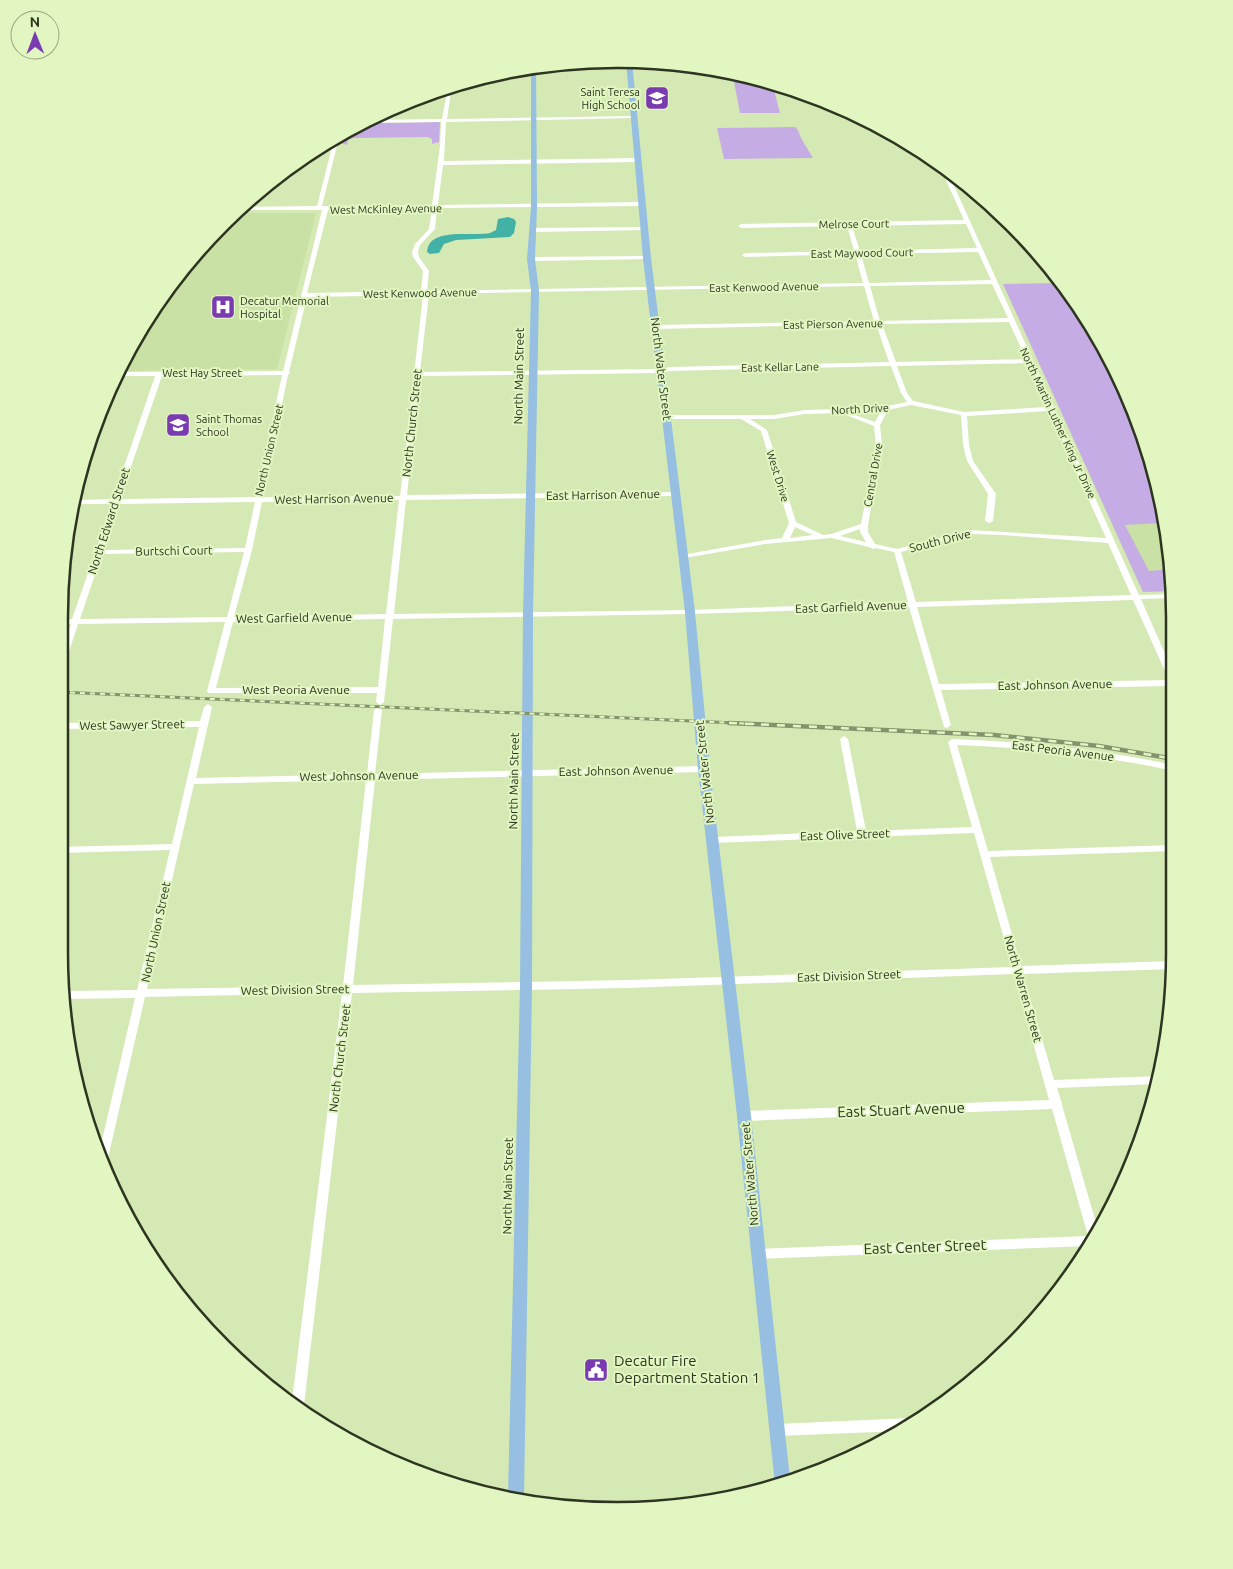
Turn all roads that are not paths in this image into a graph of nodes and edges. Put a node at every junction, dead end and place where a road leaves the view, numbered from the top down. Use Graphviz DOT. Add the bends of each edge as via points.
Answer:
graph roads {
  1 [pos="630,68"];
  2 [pos="534,74"];
  3 [pos="449,94"];
  4 [pos="634,118"];
  5 [pos="534,119"];
  6 [pos="444,120"];
  7 [pos="379,122"];
  8 [pos="336,145"];
  9 [pos="639,160"];
  10 [pos="441,162"];
  11 [pos="533,162"];
  12 [pos="948,179"];
  13 [pos="643,204"];
  14 [pos="534,207"];
  15 [pos="435,208"];
  16 [pos="249,209"];
  17 [pos="322,209"];
  18 [pos="967,222"];
  19 [pos="848,224"];
  20 [pos="740,226"];
  21 [pos="645,229"];
  22 [pos="533,230"];
  23 [pos="980,250"];
  24 [pos="858,253"];
  25 [pos="745,255"];
  26 [pos="647,258"];
  27 [pos="531,259"];
  28 [pos="994,282"];
  29 [pos="866,284"];
  30 [pos="651,289"];
  31 [pos="535,291"];
  32 [pos="425,293"];
  33 [pos="306,294"];
  34 [pos="1011,320"];
  35 [pos="878,323"];
  36 [pos="656,328"];
  37 [pos="1029,360"];
  38 [pos="893,364"];
  39 [pos="660,371"];
  40 [pos="286,373"];
  41 [pos="532,373"];
  42 [pos="124,374"];
  43 [pos="159,374"];
  44 [pos="417,374"];
  45 [pos="910,403"];
  46 [pos="885,409"];
  47 [pos="1052,409"];
  48 [pos="839,410"];
  49 [pos="964,414"];
  50 [pos="668,417"];
  51 [pos="744,418"];
  52 [pos="774,418"];
  53 [pos="877,425"];
  54 [pos="764,430"];
  55 [pos="675,494"];
  56 [pos="532,496"];
  57 [pos="403,498"];
  58 [pos="258,500"];
  59 [pos="80,502"];
  60 [pos="115,502"];
  61 [pos="989,521"];
  62 [pos="793,523"];
  63 [pos="864,525"];
  64 [pos="970,532"];
  65 [pos="1003,532"];
  66 [pos="832,536"];
  67 [pos="823,537"];
  68 [pos="785,540"];
  69 [pos="1111,541"];
  70 [pos="873,547"];
  71 [pos="248,550"];
  72 [pos="897,551"];
  73 [pos="99,552"];
  74 [pos="682,557"];
  75 [pos="1165,596"];
  76 [pos="1136,597"];
  77 [pos="912,605"];
  78 [pos="690,612"];
  79 [pos="528,614"];
  80 [pos="391,616"];
  81 [pos="231,619"];
  82 [pos="76,621"];
  83 [pos="68,622"];
  84 [pos="68,644"];
  85 [pos="1166,665"];
  86 [pos="1166,681"];
  87 [pos="937,687"];
  88 [pos="382,690"];
  89 [pos="211,691"];
  90 [pos="379,706"];
  91 [pos="208,707"];
  92 [pos="205,724"];
  93 [pos="68,726"];
  94 [pos="948,726"];
  95 [pos="844,739"];
  96 [pos="952,742"];
  97 [pos="1166,767"];
  98 [pos="704,769"];
  99 [pos="527,772"];
  100 [pos="371,775"];
  101 [pos="190,781"];
  102 [pos="978,830"];
  103 [pos="862,834"];
  104 [pos="713,840"];
  105 [pos="174,847"];
  106 [pos="1166,848"];
  107 [pos="68,850"];
  108 [pos="985,854"];
  109 [pos="1165,965"];
  110 [pos="1016,971"];
  111 [pos="728,980"];
  112 [pos="526,986"];
  113 [pos="348,989"];
  114 [pos="142,994"];
  115 [pos="70,996"];
  116 [pos="1150,1080"];
  117 [pos="1051,1084"];
  118 [pos="1057,1104"];
  119 [pos="744,1116"];
  120 [pos="105,1151"];
  121 [pos="1092,1228"];
  122 [pos="1083,1241"];
  123 [pos="758,1254"];
  124 [pos="299,1400"];
  125 [pos="897,1425"];
  126 [pos="777,1430"];
  127 [pos="781,1476"];
  128 [pos="516,1492"];
  1 -- 4 [label="main road, North Water Street"];
  2 -- 5 [label="main road, North Main Street"];
  3 -- 6 [label="street"];
  4 -- 5 [label="street"];
  4 -- 9 [label="main road, North Water Street"];
  5 -- 6 [label="street"];
  5 -- 11 [label="main road, North Main Street"];
  6 -- 7 [label="street"];
  6 -- 10 [label="street"];
  8 -- 17 [label="street, North Union Street"];
  9 -- 11 [label="street"];
  9 -- 13 [label="main road, North Water Street"];
  10 -- 11 [label="street"];
  10 -- 15 [label="street"];
  11 -- 14 [label="main road, North Main Street"];
  12 -- 18 [label="street, North Martin Luther King Jr Drive"];
  13 -- 14 [label="street, West McKinley Avenue"];
  13 -- 21 [label="main road, North Water Street"];
  14 -- 15 [label="street, West McKinley Avenue"];
  14 -- 22 [label="main road, North Main Street"];
  15 -- 17 [label="street, West McKinley Avenue"];
  15 -- 32 [label="street, North Church Street" via="431,231 417,245 415,252 426,271"];
  16 -- 17 [label="street, West McKinley Avenue"];
  17 -- 33 [label="street, North Union Street"];
  18 -- 19 [label="street, Melrose Court"];
  18 -- 23 [label="street, North Martin Luther King Jr Drive"];
  19 -- 20 [label="street, Melrose Court"];
  19 -- 24 [label="street"];
  21 -- 22 [label="street"];
  21 -- 26 [label="main road, North Water Street"];
  22 -- 27 [label="main road, North Main Street"];
  23 -- 24 [label="street, East Maywood Court"];
  23 -- 28 [label="street, North Martin Luther King Jr Drive"];
  24 -- 25 [label="street, East Maywood Court"];
  24 -- 29 [label="street"];
  26 -- 27 [label="street"];
  26 -- 30 [label="main road, North Water Street"];
  27 -- 31 [label="main road, North Main Street"];
  28 -- 29 [label="street, East Kenwood Avenue"];
  28 -- 34 [label="street, North Martin Luther King Jr Drive"];
  29 -- 30 [label="street, East Kenwood Avenue"];
  29 -- 35 [label="street"];
  30 -- 31 [label="street, East Kenwood Avenue"];
  30 -- 36 [label="main road, North Water Street"];
  31 -- 32 [label="street, West Kenwood Avenue"];
  31 -- 41 [label="main road, North Main Street"];
  32 -- 33 [label="street, West Kenwood Avenue"];
  32 -- 44 [label="street, North Church Street"];
  33 -- 40 [label="street, North Union Street"];
  34 -- 35 [label="street, East Pierson Avenue"];
  34 -- 37 [label="street, North Martin Luther King Jr Drive"];
  35 -- 36 [label="street, East Pierson Avenue"];
  35 -- 38 [label="street"];
  36 -- 39 [label="main road, North Water Street"];
  37 -- 38 [label="street, East Kellar Lane"];
  37 -- 47 [label="street, North Martin Luther King Jr Drive"];
  38 -- 39 [label="street, East Kellar Lane"];
  38 -- 45 [label="street"];
  39 -- 41 [label="street, East Kellar Lane"];
  39 -- 50 [label="main road, North Water Street"];
  40 -- 43 [label="street, West Hay Street"];
  40 -- 58 [label="street, North Union Street"];
  41 -- 44 [label="street, East Kellar Lane"];
  41 -- 56 [label="main road, North Main Street"];
  42 -- 43 [label="street, West Hay Street"];
  43 -- 60 [label="street, North Edward Street"];
  44 -- 57 [label="street, North Church Street"];
  45 -- 46 [label="street, North Drive"];
  45 -- 49 [label="street, North Drive"];
  46 -- 48 [label="street, North Drive"];
  46 -- 53 [label="street, Central Drive"];
  47 -- 49 [label="street, North Drive"];
  47 -- 69 [label="street, North Martin Luther King Jr Drive"];
  48 -- 52 [label="street, North Drive" via="792,413"];
  48 -- 53 [label="street, Central Drive"];
  49 -- 61 [label="street" via="970,461 992,494"];
  50 -- 51 [label="street, North Drive"];
  50 -- 55 [label="main road, North Water Street"];
  51 -- 52 [label="street, North Drive"];
  51 -- 54 [label="street"];
  52 -- 54 [label="street"];
  53 -- 63 [label="street, Central Drive" via="879,446"];
  54 -- 62 [label="street, West Drive"];
  55 -- 56 [label="street, East Harrison Avenue"];
  55 -- 74 [label="main road, North Water Street"];
  56 -- 57 [label="street, West Harrison Avenue"];
  56 -- 79 [label="main road, North Main Street"];
  57 -- 58 [label="street, West Harrison Avenue"];
  57 -- 80 [label="street, North Church Street"];
  58 -- 60 [label="street, West Harrison Avenue"];
  58 -- 71 [label="street, North Union Street"];
  59 -- 60 [label="street, West Harrison Avenue"];
  60 -- 73 [label="street, North Edward Street"];
  61 -- 64 [label="street"];
  61 -- 65 [label="street"];
  62 -- 67 [label="street"];
  62 -- 68 [label="street"];
  63 -- 66 [label="street, Central Drive"];
  63 -- 70 [label="street, Central Drive" via="864,532"];
  64 -- 65 [label="street, South Drive"];
  64 -- 72 [label="street, South Drive"];
  65 -- 69 [label="street, South Drive"];
  66 -- 67 [label="street, South Drive"];
  66 -- 70 [label="street, South Drive"];
  67 -- 68 [label="street, South Drive"];
  68 -- 74 [label="street, South Drive"];
  69 -- 76 [label="street, North Martin Luther King Jr Drive"];
  70 -- 72 [label="street, South Drive"];
  71 -- 73 [label="street, Burtschi Court"];
  71 -- 81 [label="street, North Union Street"];
  72 -- 77 [label="street"];
  73 -- 82 [label="street, North Edward Street"];
  74 -- 78 [label="main road, North Water Street"];
  75 -- 76 [label="street, East Garfield Avenue"];
  76 -- 77 [label="street, East Garfield Avenue"];
  76 -- 85 [label="street, North Martin Luther King Jr Drive"];
  77 -- 78 [label="street, East Garfield Avenue"];
  77 -- 87 [label="street"];
  78 -- 79 [label="street, East Garfield Avenue"];
  78 -- 98 [label="main road, North Water Street"];
  79 -- 80 [label="street, West Garfield Avenue"];
  79 -- 99 [label="main road, North Main Street"];
  80 -- 81 [label="street, West Garfield Avenue"];
  80 -- 88 [label="street, North Church Street"];
  81 -- 82 [label="street, West Garfield Avenue"];
  81 -- 89 [label="street, North Union Street"];
  82 -- 83 [label="street, West Garfield Avenue"];
  82 -- 84 [label="street, North Edward Street"];
  86 -- 87 [label="street, East Johnson Avenue"];
  87 -- 94 [label="street"];
  88 -- 89 [label="street, West Peoria Avenue"];
  88 -- 90 [label="street, North Church Street"];
  90 -- 100 [label="street, North Church Street"];
  91 -- 92 [label="street, North Union Street"];
  92 -- 93 [label="street, West Sawyer Street"];
  92 -- 101 [label="street, North Union Street"];
  95 -- 103 [label="street"];
  96 -- 97 [label="street, East Peoria Avenue" via="1016,744 1086,752"];
  96 -- 102 [label="street, North Warren Street"];
  98 -- 99 [label="street, East Johnson Avenue"];
  98 -- 104 [label="main road, North Water Street"];
  99 -- 100 [label="street, West Johnson Avenue"];
  99 -- 112 [label="main road, North Main Street"];
  100 -- 101 [label="street, West Johnson Avenue"];
  100 -- 113 [label="street, North Church Street"];
  101 -- 105 [label="street, North Union Street"];
  102 -- 103 [label="street, East Olive Street"];
  102 -- 108 [label="street, North Warren Street"];
  103 -- 104 [label="street, East Olive Street"];
  104 -- 111 [label="main road, North Water Street"];
  105 -- 107 [label="street"];
  105 -- 114 [label="street, North Union Street"];
  106 -- 108 [label="street"];
  108 -- 110 [label="street, North Warren Street"];
  109 -- 110 [label="street, East Division Street"];
  110 -- 111 [label="street, East Division Street"];
  110 -- 117 [label="street, North Warren Street"];
  111 -- 112 [label="street, East Division Street"];
  111 -- 119 [label="main road, North Water Street"];
  112 -- 113 [label="street, West Division Street"];
  112 -- 128 [label="main road, North Main Street"];
  113 -- 114 [label="street, West Division Street"];
  113 -- 124 [label="street, North Church Street"];
  114 -- 115 [label="street, West Division Street"];
  114 -- 120 [label="street, North Union Street"];
  116 -- 117 [label="street"];
  117 -- 118 [label="street, North Warren Street"];
  118 -- 119 [label="street, East Stuart Avenue"];
  118 -- 121 [label="street, North Warren Street"];
  119 -- 123 [label="main road, North Water Street"];
  122 -- 123 [label="street, East Center Street"];
  123 -- 126 [label="main road, North Water Street"];
  125 -- 126 [label="street"];
  126 -- 127 [label="main road, North Water Street"];
}
